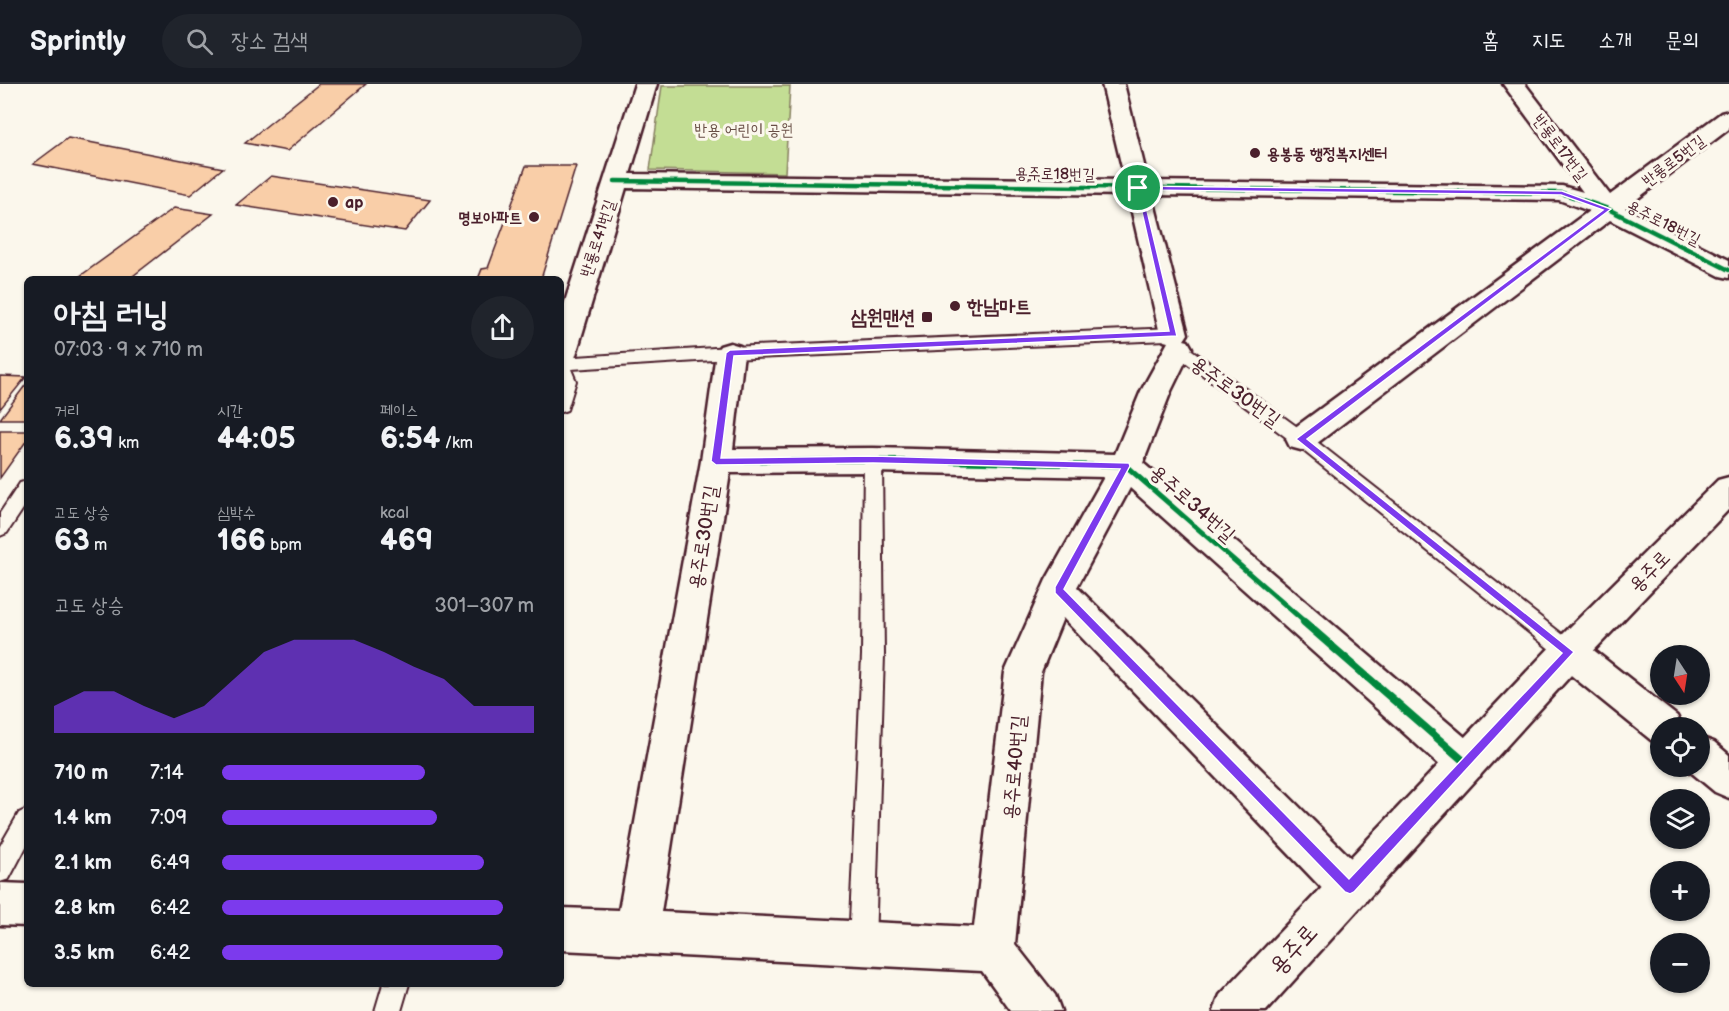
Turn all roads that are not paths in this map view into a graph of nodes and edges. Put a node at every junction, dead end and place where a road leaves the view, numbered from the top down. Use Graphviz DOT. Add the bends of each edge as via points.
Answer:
graph roads {
  1 [pos="646,84"];
  2 [pos="1113,84"];
  3 [pos="1514,84"];
  4 [pos="1729,118"];
  5 [pos="615,181"];
  6 [pos="1138,188"];
  7 [pos="1608,209"];
  8 [pos="1729,270"];
  9 [pos="1176,341"];
  10 [pos="564,348"];
  11 [pos="730,353"];
  12 [pos="564,365"];
  13 [pos="564,372"];
  14 [pos="564,395"];
  15 [pos="1301,439"];
  16 [pos="873,460"];
  17 [pos="716,461"];
  18 [pos="1126,466"];
  19 [pos="1729,489"];
  20 [pos="24,492"];
  21 [pos="0,528"];
  22 [pos="1058,590"];
  23 [pos="1569,652"];
  24 [pos="1650,717"];
  25 [pos="1466,763"];
  26 [pos="1710,764"];
  27 [pos="1729,779"];
  28 [pos="24,826"];
  29 [pos="0,870"];
  30 [pos="1350,887"];
  31 [pos="0,904"];
  32 [pos="24,905"];
  33 [pos="564,929"];
  34 [pos="637,932"];
  35 [pos="862,944"];
  36 [pos="993,950"];
  37 [pos="395,987"];
  38 [pos="388,1011"];
  39 [pos="1039,1011"];
  40 [pos="1236,1011"];
  1 -- 5 [label="street, 반룡로41번길"];
  2 -- 6 [label="street"];
  3 -- 7 [label="street, 반룡로17번길"];
  4 -- 7 [label="street, 반룡로5번길"];
  5 -- 6 [label="street, 용주로18번길"];
  5 -- 10 [label="street, 반룡로41번길"];
  6 -- 7 [label="street, 용주로18번길" via="1562,193"];
  6 -- 9 [label="street"];
  7 -- 8 [label="street, 용주로18번길"];
  7 -- 15 [label="street, 반룡로5번길"];
  9 -- 11 [label="lane"];
  9 -- 15 [label="lane, 용주로30번길"];
  9 -- 18 [label="street"];
  11 -- 12 [label="lane"];
  11 -- 17 [label="street, 용주로30번길"];
  13 -- 14 [label="lane" via="568,381"];
  15 -- 23 [label="lane, 용주로30번길"];
  16 -- 17 [label="street, 용주로34번길"];
  16 -- 18 [label="street, 용주로34번길"];
  16 -- 35 [label="lane" via="873,655"];
  17 -- 34 [label="street, 용주로30번길"];
  18 -- 22 [label="street, 용주로34번길"];
  18 -- 25 [label="street, 용주로34번길"];
  19 -- 23 [label="street, 용주로"];
  20 -- 21 [label="lane"];
  22 -- 30 [label="street"];
  22 -- 36 [label="street, 용주로40번길" via="1023,672"];
  23 -- 24 [label="street"];
  23 -- 25 [label="street, 용주로"];
  25 -- 30 [label="street, 용주로"];
  26 -- 27 [label="street"];
  28 -- 29 [label="lane"];
  30 -- 40 [label="street, 용주로"];
  31 -- 32 [label="street"];
  33 -- 34 [label="street"];
  34 -- 35 [label="street"];
  35 -- 36 [label="street"];
  36 -- 39 [label="street"];
  37 -- 38 [label="lane"];
}
